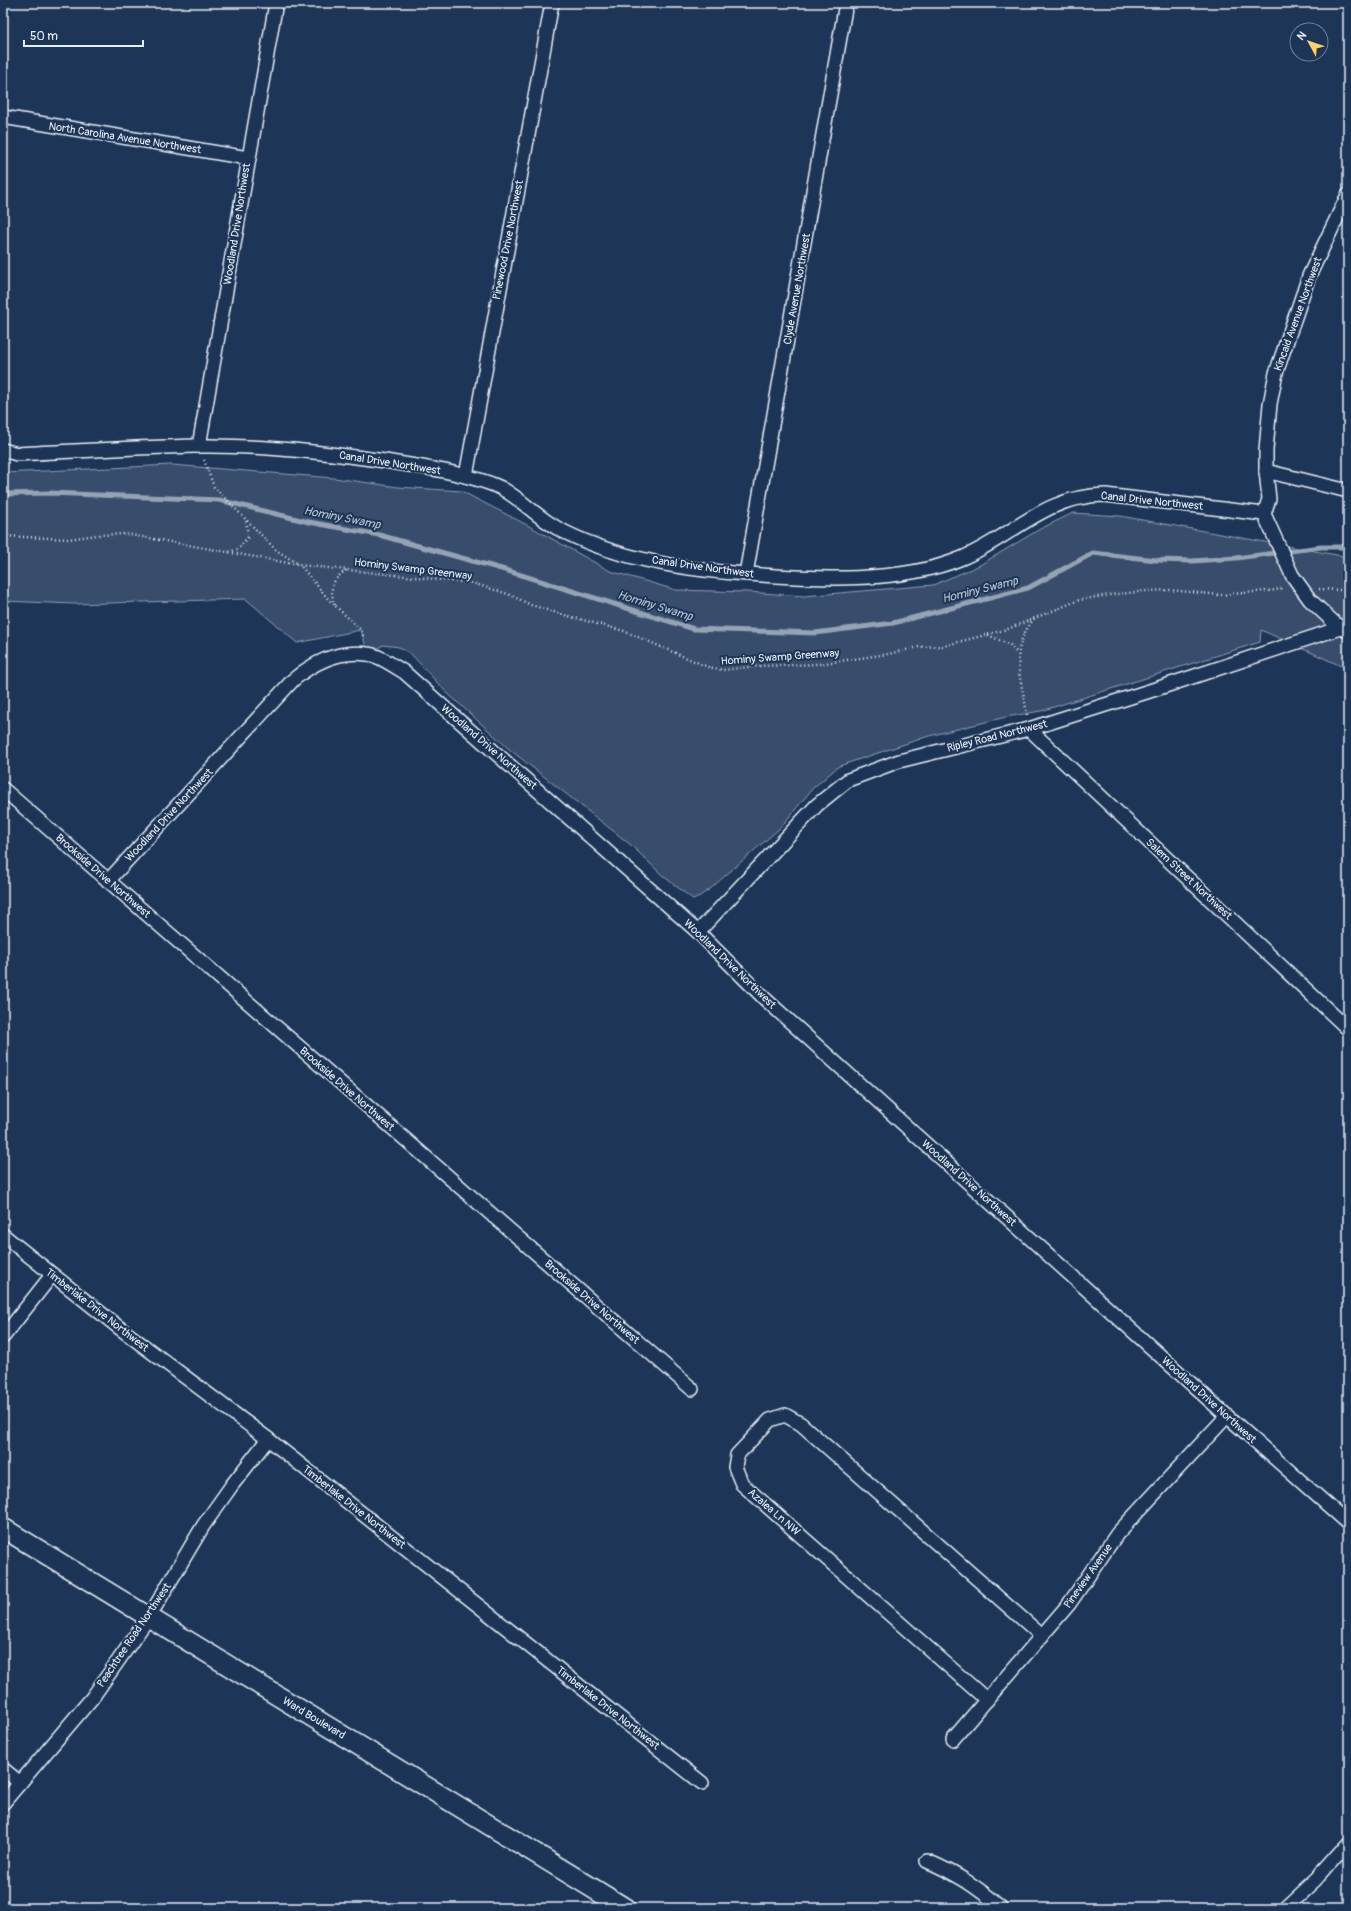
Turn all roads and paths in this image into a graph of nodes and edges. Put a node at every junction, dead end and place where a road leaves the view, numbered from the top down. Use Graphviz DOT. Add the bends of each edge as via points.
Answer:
graph roads {
  1 [pos="276,3"];
  2 [pos="552,3"];
  3 [pos="846,3"];
  4 [pos="3,117"];
  5 [pos="248,158"];
  6 [pos="1348,194"];
  7 [pos="199,446"];
  8 [pos="3,450"];
  9 [pos="1266,471"];
  10 [pos="466,476"];
  11 [pos="1348,492"];
  12 [pos="1264,514"];
  13 [pos="246,519"];
  14 [pos="3,536"];
  15 [pos="227,552"];
  16 [pos="300,565"];
  17 [pos="348,570"];
  18 [pos="746,574"];
  19 [pos="1284,588"];
  20 [pos="1301,589"];
  21 [pos="1348,593"];
  22 [pos="335,606"];
  23 [pos="1035,619"];
  24 [pos="1344,629"];
  25 [pos="987,635"];
  26 [pos="1017,653"];
  27 [pos="368,654"];
  28 [pos="1029,729"];
  29 [pos="3,789"];
  30 [pos="108,881"];
  31 [pos="698,932"];
  32 [pos="1348,1029"];
  33 [pos="3,1234"];
  34 [pos="52,1275"];
  35 [pos="3,1337"];
  36 [pos="692,1389"];
  37 [pos="1227,1416"];
  38 [pos="268,1439"];
  39 [pos="1348,1523"];
  40 [pos="3,1528"];
  41 [pos="149,1617"];
  42 [pos="1042,1636"];
  43 [pos="987,1700"];
  44 [pos="953,1739"];
  45 [pos="3,1769"];
  46 [pos="20,1783"];
  47 [pos="702,1783"];
  48 [pos="3,1803"];
  49 [pos="1348,1842"];
  50 [pos="927,1861"];
  51 [pos="625,1908"];
  52 [pos="1002,1908"];
  53 [pos="1285,1908"];
  1 -- 5 [label="street, Woodland Drive Northwest"];
  2 -- 10 [label="street, Pinewood Drive Northwest"];
  3 -- 18 [label="street, Clyde Avenue Northwest"];
  4 -- 5 [label="street, North Carolina Avenue Northwest"];
  5 -- 7 [label="street, Woodland Drive Northwest"];
  6 -- 9 [label="street, Kincaid Avenue Northwest" via="1309,276 1276,373 1270,404"];
  7 -- 8 [label="street, Canal Drive Northwest" via="17,454"];
  7 -- 10 [label="street, Canal Drive Northwest" via="269,448 345,455"];
  7 -- 13 [label="path, Hominy Swamp Greenway" via="214,486"];
  9 -- 11 [label="street"];
  9 -- 12 [label="street, Kincaid Avenue Northwest" via="1269,499"];
  10 -- 18 [label="street, Canal Drive Northwest" via="501,488 557,528 605,549 660,564"];
  12 -- 18 [label="street, Canal Drive Northwest" via="1088,495 1053,506 1017,525 986,546 936,568 907,574 851,577"];
  12 -- 20 [label="street" via="1289,571"];
  13 -- 15 [label="path" via="248,537 238,549"];
  13 -- 16 [label="path, Hominy Swamp Greenway" via="276,550"];
  14 -- 15 [label="path, Hominy Swamp Greenway" via="62,539 126,534"];
  15 -- 16 [label="path, Hominy Swamp Greenway"];
  16 -- 17 [label="path, Hominy Swamp Greenway"];
  16 -- 22 [label="path, Hominy Swamp Greenway"];
  17 -- 22 [label="path, Hominy Swamp Greenway" via="338,576 332,585 331,594"];
  17 -- 25 [label="path, Hominy Swamp Greenway" via="472,583 557,613 624,631 708,667 723,670 843,661 919,647 943,646"];
  19 -- 23 [label="path, Hominy Swamp Greenway" via="1221,595 1170,590 1109,595 1079,600"];
  20 -- 21 [label="path" via="1341,590"];
  20 -- 24 [label="street"];
  22 -- 27 [label="path, Hominy Swamp Greenway" via="361,630"];
  23 -- 25 [label="path, Hominy Swamp Greenway"];
  23 -- 26 [label="path" via="1026,629"];
  24 -- 28 [label="street, Ripley Road Northwest"];
  25 -- 26 [label="path" via="1010,645"];
  26 -- 28 [label="path"];
  27 -- 30 [label="street, Woodland Drive Northwest" via="338,655 306,668"];
  27 -- 31 [label="street, Woodland Drive Northwest" via="404,672"];
  28 -- 31 [label="street, Ripley Road Northwest" via="899,761 848,780 817,805"];
  28 -- 32 [label="street, Salem Street Northwest"];
  29 -- 30 [label="street, Brookside Drive Northwest"];
  30 -- 36 [label="street, Brookside Drive Northwest"];
  31 -- 37 [label="street, Woodland Drive Northwest" via="765,999"];
  33 -- 34 [label="street, Timberlake Drive Northwest"];
  34 -- 35 [label="street"];
  34 -- 38 [label="street, Timberlake Drive Northwest"];
  37 -- 39 [label="street, Woodland Drive Northwest"];
  37 -- 42 [label="street, Pineview Avenue" via="1117,1534 1069,1604"];
  38 -- 41 [label="street, Peachtree Road Northwest" via="203,1526"];
  38 -- 47 [label="street, Timberlake Drive Northwest"];
  40 -- 41 [label="main road, Ward Boulevard"];
  41 -- 46 [label="street, Peachtree Road Northwest" via="92,1698"];
  41 -- 51 [label="main road, Ward Boulevard"];
  42 -- 43 [label="street, Pineview Avenue"];
  42 -- 43 [label="street, Azalea Ln NW" via="801,1424 785,1415 770,1420 737,1455 735,1467 742,1484"];
  43 -- 44 [label="street, Pineview Avenue"];
  45 -- 46 [label="street"];
  46 -- 48 [label="street, Peachtree Road Northwest"];
  49 -- 53 [label="street" via="1316,1879"];
  50 -- 52 [label="street" via="976,1886"];
}
